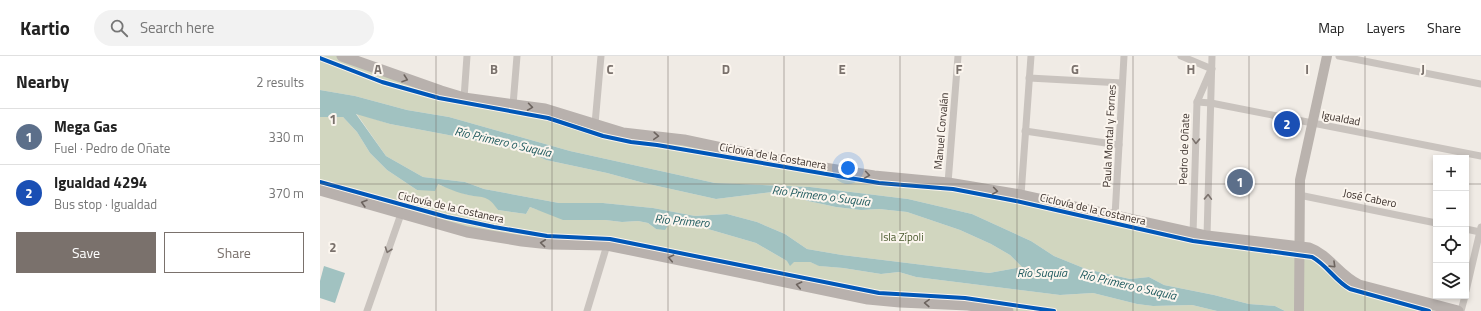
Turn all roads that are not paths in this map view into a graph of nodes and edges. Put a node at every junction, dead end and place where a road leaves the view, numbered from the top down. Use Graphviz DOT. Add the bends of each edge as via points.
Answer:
graph roads {
  1 [pos="342,56"];
  2 [pos="468,56"];
  3 [pos="517,56"];
  4 [pos="601,56"];
  5 [pos="958,56"];
  6 [pos="1031,56"];
  7 [pos="1124,56"];
  8 [pos="1181,56"];
  9 [pos="1212,56"];
  10 [pos="1327,56"];
  11 [pos="1339,56"];
  12 [pos="1212,69"];
  13 [pos="1029,78"];
  14 [pos="1122,83"];
  15 [pos="1481,84"];
  16 [pos="464,98"];
  17 [pos="1197,102"];
  18 [pos="1211,103"];
  19 [pos="513,104"];
  20 [pos="1312,123"];
  21 [pos="595,124"];
  22 [pos="1025,131"];
  23 [pos="1119,145"];
  24 [pos="1481,156"];
  25 [pos="948,183"];
  26 [pos="320,190"];
  27 [pos="1021,195"];
  28 [pos="1299,195"];
  29 [pos="402,214"];
  30 [pos="1115,216"];
  31 [pos="1433,222"];
  32 [pos="1469,229"];
  33 [pos="1480,229"];
  34 [pos="1193,234"];
  35 [pos="1207,236"];
  36 [pos="607,245"];
  37 [pos="1300,247"];
  38 [pos="1479,250"];
  39 [pos="1469,282"];
  40 [pos="1464,299"];
  41 [pos="367,311"];
  42 [pos="587,311"];
  43 [pos="1008,311"];
  44 [pos="1299,311"];
  45 [pos="1458,311"];
  46 [pos="1461,311"];
  1 -- 16 [label="main road, one-way"];
  2 -- 16 [label="street"];
  3 -- 19 [label="street"];
  4 -- 21 [label="street"];
  5 -- 25 [label="street, Manuel Corvalán"];
  6 -- 13 [label="street"];
  7 -- 14 [label="street, Paula Montal y Fornes"];
  8 -- 12 [label="street"];
  9 -- 12 [label="street, Pedro de Oñate"];
  10 -- 20 [label="main road"];
  11 -- 15 [label="street"];
  12 -- 17 [label="street, Pedro de Oñate"];
  12 -- 18 [label="street, Pedro de Oñate"];
  13 -- 14 [label="street"];
  13 -- 22 [label="street"];
  14 -- 23 [label="street, Paula Montal y Fornes"];
  16 -- 19 [label="main road"];
  17 -- 18 [label="street, Igualdad"];
  17 -- 34 [label="street, Pedro de Oñate, one-way"];
  18 -- 20 [label="street, Igualdad"];
  35 -- 18 [label="street, Pedro de Oñate, one-way"];
  19 -- 21 [label="main road, one-way" via="545,109"];
  20 -- 24 [label="street, Igualdad"];
  20 -- 28 [label="main road"];
  21 -- 25 [label="main road, one-way" via="623,133 684,140 800,164 874,176"];
  22 -- 23 [label="street"];
  22 -- 27 [label="street"];
  23 -- 30 [label="street, Paula Montal y Fornes"];
  25 -- 27 [label="main road, one-way"];
  29 -- 26 [label="main road, one-way"];
  27 -- 30 [label="main road"];
  28 -- 31 [label="street, José Cabero"];
  28 -- 37 [label="main road"];
  36 -- 29 [label="main road, one-way" via="522,241 467,232"];
  29 -- 41 [label="street, one-way"];
  30 -- 34 [label="main road"];
  32 -- 33 [label="street"];
  33 -- 38 [label="street"];
  34 -- 35 [label="main road"];
  35 -- 37 [label="main road"];
  36 -- 42 [label="street"];
  43 -- 36 [label="main road, one-way" via="968,305 868,299"];
  37 -- 44 [label="main road"];
  37 -- 45 [label="main road, one-way" via="1322,254 1350,281 1359,285"];
  38 -- 39 [label="street"];
  40 -- 46 [label="street"];
}
